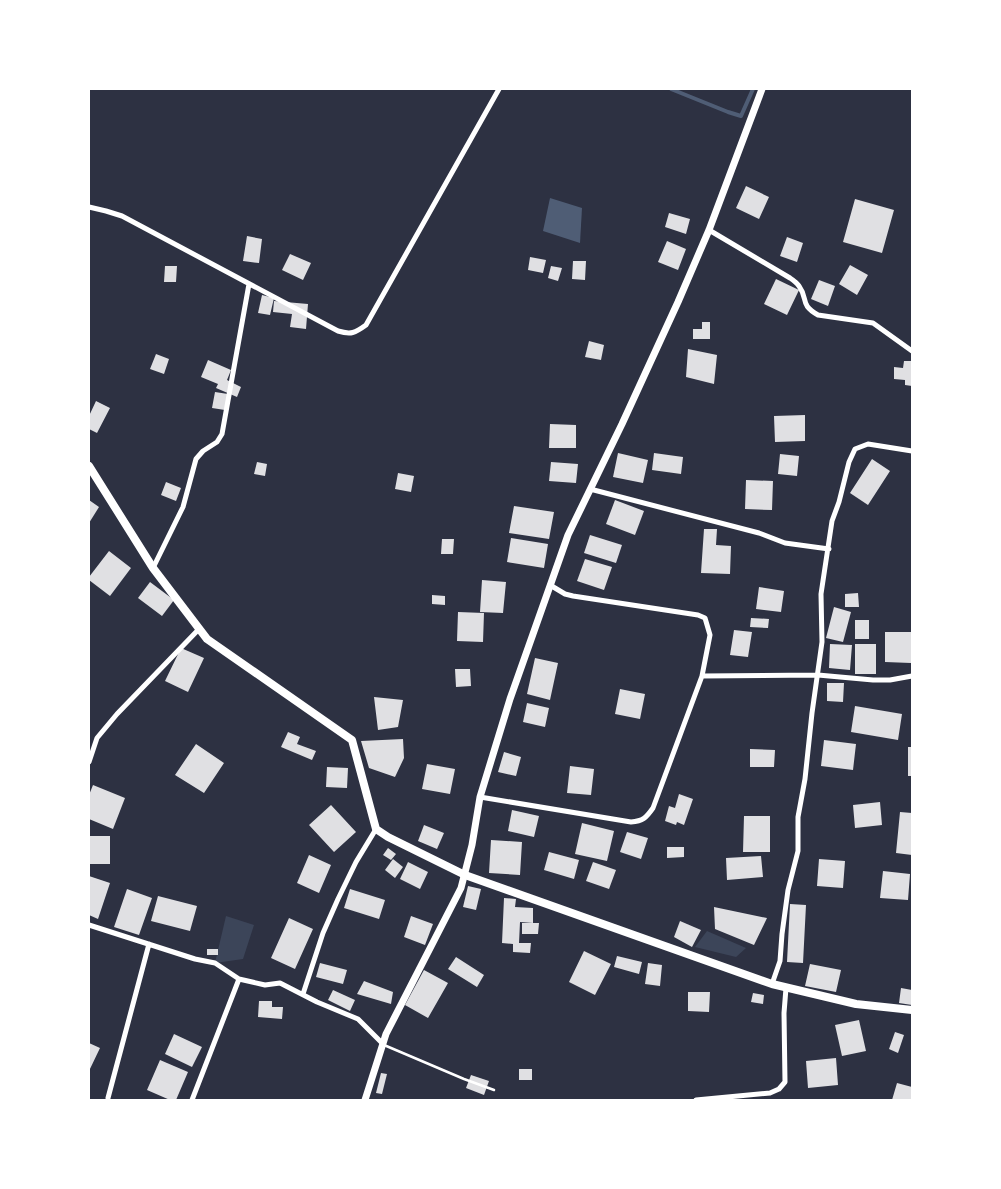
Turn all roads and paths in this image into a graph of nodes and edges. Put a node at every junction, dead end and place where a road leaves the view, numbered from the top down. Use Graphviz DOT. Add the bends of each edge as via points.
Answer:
graph roads {
  1 [pos="498,89"];
  2 [pos="762,89"];
  3 [pos="89,207"];
  4 [pos="709,230"];
  5 [pos="249,284"];
  6 [pos="912,351"];
  7 [pos="912,451"];
  8 [pos="89,466"];
  9 [pos="590,489"];
  10 [pos="828,549"];
  11 [pos="153,568"];
  12 [pos="550,585"];
  13 [pos="199,629"];
  14 [pos="818,675"];
  15 [pos="702,676"];
  16 [pos="912,676"];
  17 [pos="89,762"];
  18 [pos="480,797"];
  19 [pos="376,829"];
  20 [pos="465,874"];
  21 [pos="89,925"];
  22 [pos="149,944"];
  23 [pos="239,979"];
  24 [pos="772,984"];
  25 [pos="786,988"];
  26 [pos="303,994"];
  27 [pos="912,1010"];
  28 [pos="383,1044"];
  29 [pos="494,1090"];
  30 [pos="108,1098"];
  31 [pos="192,1100"];
  32 [pos="364,1100"];
  33 [pos="696,1100"];
  1 -- 5 [label="street" via="366,325 348,334 338,331"];
  2 -- 4 [label="street"];
  3 -- 5 [label="street" via="122,216"];
  4 -- 6 [label="street" via="790,278 799,286 805,305 811,311 818,315 873,323"];
  4 -- 9 [label="street"];
  5 -- 11 [label="street" via="222,434 196,459 183,507"];
  7 -- 10 [label="street" via="868,444 854,449 832,522"];
  8 -- 11 [label="main road"];
  9 -- 10 [label="street" via="759,533 785,543"];
  9 -- 12 [label="street" via="568,535"];
  10 -- 14 [label="street" via="821,594 822,642"];
  11 -- 13 [label="main road"];
  12 -- 15 [label="street" via="573,596 705,618 710,635"];
  12 -- 18 [label="street"];
  13 -- 17 [label="street" via="117,714 98,738"];
  13 -- 19 [label="main road" via="207,639 352,740"];
  14 -- 15 [label="street"];
  14 -- 16 [label="street" via="873,680"];
  14 -- 24 [label="street" via="798,817 798,851 788,890 780,961"];
  15 -- 18 [label="street" via="653,808 639,822"];
  18 -- 20 [label="street"];
  19 -- 20 [label="main road"];
  19 -- 26 [label="street" via="356,862 323,933"];
  20 -- 24 [label="main road"];
  20 -- 28 [label="street"];
  21 -- 22 [label="street"];
  22 -- 23 [label="street" via="215,964"];
  22 -- 30 [label="street"];
  23 -- 26 [label="street" via="280,983"];
  23 -- 31 [label="street"];
  24 -- 25 [label="main road"];
  25 -- 27 [label="main road" via="856,1004"];
  25 -- 33 [label="street" via="785,1082 770,1093"];
  26 -- 28 [label="street" via="358,1019"];
  28 -- 29 [label="lane"];
  28 -- 32 [label="street"];
}
